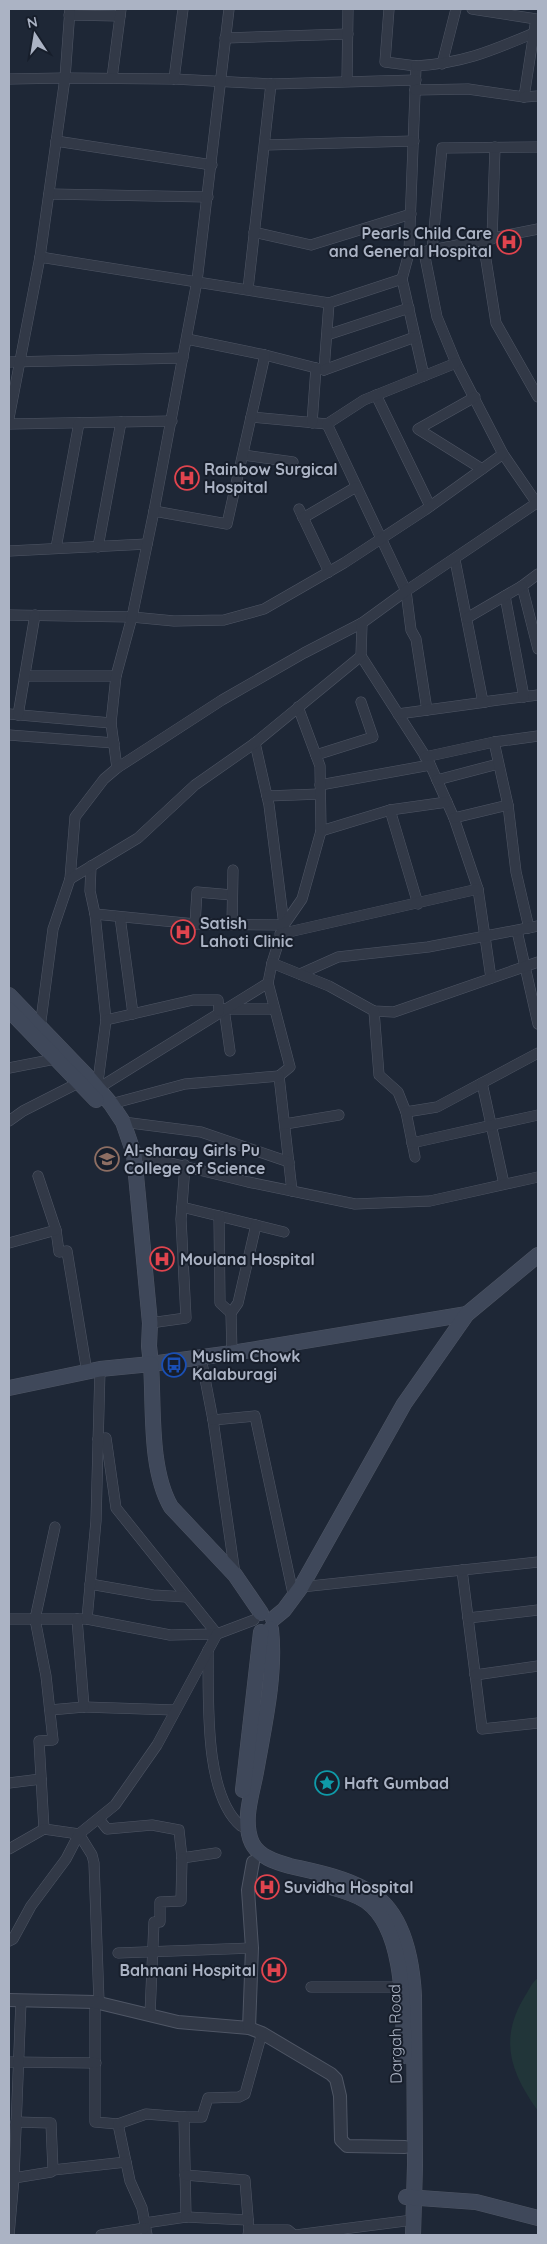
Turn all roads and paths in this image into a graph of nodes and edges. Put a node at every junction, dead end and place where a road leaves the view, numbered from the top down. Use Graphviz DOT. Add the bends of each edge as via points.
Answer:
graph roads {
  1 [pos="183,9"];
  2 [pos="229,9"];
  3 [pos="348,9"];
  4 [pos="389,9"];
  5 [pos="456,9"];
  6 [pos="472,9"];
  7 [pos="70,12"];
  8 [pos="121,12"];
  9 [pos="534,33"];
  10 [pos="348,34"];
  11 [pos="225,38"];
  12 [pos="442,64"];
  13 [pos="416,66"];
  14 [pos="65,78"];
  15 [pos="112,78"];
  16 [pos="9,79"];
  17 [pos="174,79"];
  18 [pos="347,81"];
  19 [pos="221,83"];
  20 [pos="271,84"];
  21 [pos="416,85"];
  22 [pos="538,96"];
  23 [pos="524,97"];
  24 [pos="56,141"];
  25 [pos="414,141"];
  26 [pos="265,145"];
  27 [pos="495,147"];
  28 [pos="538,148"];
  29 [pos="212,165"];
  30 [pos="49,194"];
  31 [pos="208,197"];
  32 [pos="411,214"];
  33 [pos="538,229"];
  34 [pos="254,232"];
  35 [pos="487,240"];
  36 [pos="428,251"];
  37 [pos="409,253"];
  38 [pos="40,257"];
  39 [pos="402,279"];
  40 [pos="197,281"];
  41 [pos="248,289"];
  42 [pos="330,303"];
  43 [pos="409,308"];
  44 [pos="327,334"];
  45 [pos="415,337"];
  46 [pos="187,339"];
  47 [pos="265,355"];
  48 [pos="183,358"];
  49 [pos="14,362"];
  50 [pos="456,363"];
  51 [pos="320,369"];
  52 [pos="424,376"];
  53 [pos="376,396"];
  54 [pos="475,397"];
  55 [pos="538,397"];
  56 [pos="251,417"];
  57 [pos="9,418"];
  58 [pos="172,421"];
  59 [pos="121,422"];
  60 [pos="79,423"];
  61 [pos="312,423"];
  62 [pos="9,424"];
  63 [pos="327,424"];
  64 [pos="503,454"];
  65 [pos="242,455"];
  66 [pos="293,462"];
  67 [pos="482,469"];
  68 [pos="356,487"];
  69 [pos="537,502"];
  70 [pos="430,506"];
  71 [pos="154,511"];
  72 [pos="381,538"];
  73 [pos="147,544"];
  74 [pos="98,547"];
  75 [pos="56,548"];
  76 [pos="9,551"];
  77 [pos="455,560"];
  78 [pos="329,572"];
  79 [pos="538,574"];
  80 [pos="522,586"];
  81 [pos="406,591"];
  82 [pos="505,596"];
  83 [pos="9,615"];
  84 [pos="35,615"];
  85 [pos="132,617"];
  86 [pos="467,618"];
  87 [pos="362,623"];
  88 [pos="538,649"];
  89 [pos="361,656"];
  90 [pos="25,676"];
  91 [pos="116,676"];
  92 [pos="538,695"];
  93 [pos="524,697"];
  94 [pos="361,702"];
  95 [pos="486,702"];
  96 [pos="298,707"];
  97 [pos="427,710"];
  98 [pos="13,714"];
  99 [pos="398,714"];
  100 [pos="111,723"];
  101 [pos="9,735"];
  102 [pos="538,736"];
  103 [pos="494,742"];
  104 [pos="114,743"];
  105 [pos="254,743"];
  106 [pos="316,755"];
  107 [pos="427,761"];
  108 [pos="498,764"];
  109 [pos="117,768"];
  110 [pos="436,780"];
  111 [pos="320,790"];
  112 [pos="267,796"];
  113 [pos="447,802"];
  114 [pos="508,805"];
  115 [pos="390,810"];
  116 [pos="454,818"];
  117 [pos="321,831"];
  118 [pos="91,866"];
  119 [pos="232,870"];
  120 [pos="70,879"];
  121 [pos="478,890"];
  122 [pos="232,895"];
  123 [pos="418,904"];
  124 [pos="95,914"];
  125 [pos="120,917"];
  126 [pos="196,924"];
  127 [pos="232,926"];
  128 [pos="534,927"];
  129 [pos="282,930"];
  130 [pos="517,931"];
  131 [pos="485,937"];
  132 [pos="538,962"];
  133 [pos="272,963"];
  134 [pos="525,966"];
  135 [pos="300,974"];
  136 [pos="492,978"];
  137 [pos="268,983"];
  138 [pos="9,994"];
  139 [pos="274,1009"];
  140 [pos="9,1010"];
  141 [pos="222,1010"];
  142 [pos="374,1011"];
  143 [pos="133,1014"];
  144 [pos="106,1020"];
  145 [pos="538,1024"];
  146 [pos="40,1028"];
  147 [pos="230,1051"];
  148 [pos="538,1053"];
  149 [pos="55,1059"];
  150 [pos="9,1068"];
  151 [pos="279,1076"];
  152 [pos="88,1083"];
  153 [pos="482,1083"];
  154 [pos="111,1104"];
  155 [pos="406,1112"];
  156 [pos="339,1115"];
  157 [pos="538,1115"];
  158 [pos="9,1121"];
  159 [pos="123,1122"];
  160 [pos="285,1124"];
  161 [pos="491,1125"];
  162 [pos="412,1143"];
  163 [pos="134,1154"];
  164 [pos="415,1157"];
  165 [pos="289,1162"];
  166 [pos="185,1165"];
  167 [pos="38,1176"];
  168 [pos="538,1176"];
  169 [pos="504,1184"];
  170 [pos="292,1191"];
  171 [pos="182,1207"];
  172 [pos="219,1216"];
  173 [pos="256,1225"];
  174 [pos="56,1230"];
  175 [pos="284,1232"];
  176 [pos="9,1244"];
  177 [pos="538,1255"];
  178 [pos="231,1313"];
  179 [pos="467,1314"];
  180 [pos="150,1323"];
  181 [pos="149,1346"];
  182 [pos="232,1353"];
  183 [pos="201,1358"];
  184 [pos="151,1364"];
  185 [pos="94,1371"];
  186 [pos="9,1388"];
  187 [pos="213,1420"];
  188 [pos="98,1438"];
  189 [pos="55,1526"];
  190 [pos="538,1562"];
  191 [pos="462,1570"];
  192 [pos="235,1575"];
  193 [pos="90,1584"];
  194 [pos="298,1593"];
  195 [pos="187,1597"];
  196 [pos="538,1610"];
  197 [pos="468,1618"];
  198 [pos="9,1619"];
  199 [pos="35,1619"];
  200 [pos="82,1619"];
  201 [pos="264,1622"];
  202 [pos="217,1634"];
  203 [pos="208,1649"];
  204 [pos="538,1666"];
  205 [pos="475,1675"];
  206 [pos="84,1707"];
  207 [pos="50,1710"];
  208 [pos="175,1710"];
  209 [pos="538,1723"];
  210 [pos="41,1779"];
  211 [pos="9,1783"];
  212 [pos="99,1819"];
  213 [pos="241,1826"];
  214 [pos="44,1829"];
  215 [pos="79,1834"];
  216 [pos="9,1849"];
  217 [pos="216,1853"];
  218 [pos="182,1858"];
  219 [pos="253,1862"];
  220 [pos="9,1941"];
  221 [pos="252,1948"];
  222 [pos="154,1952"];
  223 [pos="118,1953"];
  224 [pos="311,1988"];
  225 [pos="401,1988"];
  226 [pos="15,2000"];
  227 [pos="97,2002"];
  228 [pos="150,2014"];
  229 [pos="249,2028"];
  230 [pos="262,2033"];
  231 [pos="14,2062"];
  232 [pos="96,2063"];
  233 [pos="184,2117"];
  234 [pos="16,2122"];
  235 [pos="118,2124"];
  236 [pos="405,2147"];
  237 [pos="126,2162"];
  238 [pos="52,2170"];
  239 [pos="185,2174"];
  240 [pos="14,2178"];
  241 [pos="410,2197"];
  242 [pos="186,2217"];
  243 [pos="538,2218"];
  244 [pos="9,2223"];
  245 [pos="406,2228"];
  246 [pos="145,2229"];
  247 [pos="248,2229"];
  248 [pos="9,2235"];
  249 [pos="101,2235"];
  250 [pos="295,2235"];
  251 [pos="413,2235"];
  1 -- 17 [label="street"];
  2 -- 11 [label="street"];
  3 -- 10 [label="street"];
  4 -- 13 [label="street" via="385,62"];
  5 -- 12 [label="street"];
  6 -- 9 [label="street" via="536,19"];
  7 -- 8 [label="street"];
  7 -- 14 [label="street"];
  8 -- 15 [label="street"];
  9 -- 12 [label="street" via="472,58"];
  9 -- 23 [label="street"];
  10 -- 11 [label="street"];
  10 -- 18 [label="street"];
  11 -- 19 [label="street"];
  12 -- 13 [label="street"];
  13 -- 21 [label="street"];
  14 -- 15 [label="street"];
  14 -- 16 [label="street"];
  14 -- 24 [label="street"];
  15 -- 17 [label="street"];
  17 -- 19 [label="street"];
  18 -- 20 [label="street"];
  18 -- 21 [label="street"];
  19 -- 20 [label="street"];
  19 -- 29 [label="street"];
  20 -- 26 [label="street"];
  21 -- 23 [label="street"];
  21 -- 25 [label="street"];
  22 -- 23 [label="street"];
  24 -- 29 [label="street"];
  24 -- 30 [label="street"];
  25 -- 26 [label="street"];
  25 -- 32 [label="street"];
  26 -- 34 [label="street"];
  27 -- 28 [label="street"];
  27 -- 35 [label="street"];
  27 -- 36 [label="street" via="442,148"];
  29 -- 31 [label="street"];
  30 -- 31 [label="street"];
  30 -- 38 [label="street"];
  31 -- 40 [label="street"];
  32 -- 34 [label="street" via="311,245"];
  32 -- 37 [label="street"];
  33 -- 35 [label="street"];
  34 -- 41 [label="street"];
  35 -- 36 [label="street"];
  35 -- 55 [label="street" via="496,323"];
  36 -- 37 [label="street"];
  36 -- 50 [label="street" via="437,317"];
  37 -- 39 [label="street"];
  38 -- 40 [label="street"];
  38 -- 49 [label="street"];
  39 -- 42 [label="street"];
  39 -- 43 [label="street"];
  40 -- 41 [label="street"];
  40 -- 46 [label="street"];
  41 -- 42 [label="street"];
  42 -- 44 [label="street"];
  43 -- 44 [label="street"];
  43 -- 45 [label="street"];
  44 -- 51 [label="street"];
  45 -- 51 [label="street"];
  45 -- 52 [label="street"];
  46 -- 47 [label="street"];
  46 -- 48 [label="street"];
  47 -- 51 [label="street"];
  47 -- 56 [label="street"];
  48 -- 49 [label="street"];
  48 -- 58 [label="street"];
  49 -- 57 [label="street"];
  50 -- 52 [label="street"];
  50 -- 54 [label="street"];
  51 -- 61 [label="street"];
  52 -- 53 [label="street"];
  53 -- 63 [label="street"];
  53 -- 70 [label="street"];
  54 -- 64 [label="street"];
  54 -- 67 [label="street" via="418,429"];
  56 -- 61 [label="street"];
  56 -- 65 [label="street"];
  58 -- 59 [label="street"];
  58 -- 71 [label="street"];
  59 -- 60 [label="street"];
  59 -- 74 [label="street"];
  60 -- 62 [label="street"];
  60 -- 75 [label="street"];
  61 -- 63 [label="street"];
  63 -- 68 [label="street"];
  64 -- 67 [label="street"];
  64 -- 69 [label="street"];
  65 -- 66 [label="street"];
  65 -- 71 [label="street" via="227,524"];
  67 -- 70 [label="street"];
  68 -- 72 [label="street"];
  68 -- 78 [label="street" via="301,513"];
  69 -- 77 [label="street"];
  70 -- 72 [label="street"];
  71 -- 73 [label="street"];
  72 -- 78 [label="street"];
  72 -- 81 [label="street"];
  73 -- 74 [label="street"];
  73 -- 85 [label="street"];
  74 -- 75 [label="street"];
  75 -- 76 [label="street"];
  77 -- 81 [label="street"];
  77 -- 86 [label="street"];
  78 -- 85 [label="street" via="264,609 224,620 174,621"];
  79 -- 80 [label="street"];
  80 -- 82 [label="street"];
  80 -- 88 [label="street"];
  81 -- 87 [label="street"];
  81 -- 97 [label="street"];
  82 -- 86 [label="street"];
  82 -- 93 [label="street"];
  83 -- 84 [label="street"];
  84 -- 85 [label="street"];
  84 -- 90 [label="street"];
  85 -- 91 [label="street"];
  86 -- 95 [label="street" via="483,702"];
  87 -- 89 [label="street"];
  87 -- 109 [label="street" via="222,700"];
  89 -- 96 [label="street"];
  89 -- 99 [label="street"];
  90 -- 91 [label="street"];
  90 -- 98 [label="street"];
  91 -- 100 [label="street"];
  92 -- 93 [label="street"];
  93 -- 95 [label="street"];
  94 -- 106 [label="street" via="373,737"];
  95 -- 97 [label="street"];
  96 -- 105 [label="street"];
  96 -- 106 [label="street"];
  97 -- 99 [label="street"];
  98 -- 100 [label="street"];
  99 -- 107 [label="street"];
  100 -- 104 [label="street"];
  101 -- 104 [label="street"];
  102 -- 103 [label="street"];
  103 -- 107 [label="street"];
  103 -- 108 [label="street"];
  104 -- 109 [label="street"];
  105 -- 112 [label="street"];
  105 -- 118 [label="street" via="195,785 138,838"];
  106 -- 111 [label="street" via="320,766"];
  107 -- 110 [label="street"];
  107 -- 111 [label="street"];
  108 -- 110 [label="street"];
  108 -- 114 [label="street"];
  109 -- 120 [label="street" via="75,817"];
  110 -- 113 [label="street"];
  111 -- 112 [label="street"];
  111 -- 117 [label="street"];
  112 -- 129 [label="street"];
  113 -- 115 [label="street"];
  113 -- 116 [label="street"];
  114 -- 116 [label="street"];
  114 -- 128 [label="street" via="516,872"];
  115 -- 117 [label="street"];
  115 -- 123 [label="street"];
  116 -- 121 [label="street"];
  117 -- 129 [label="street" via="302,899"];
  118 -- 120 [label="street"];
  118 -- 124 [label="street" via="90,892"];
  119 -- 122 [label="street"];
  120 -- 146 [label="street" via="53,929"];
  121 -- 123 [label="street"];
  121 -- 131 [label="street"];
  122 -- 126 [label="street" via="197,892"];
  122 -- 127 [label="street"];
  123 -- 129 [label="street"];
  124 -- 125 [label="street"];
  124 -- 144 [label="street"];
  125 -- 126 [label="street"];
  125 -- 143 [label="street"];
  126 -- 127 [label="street"];
  127 -- 129 [label="street"];
  128 -- 130 [label="street"];
  129 -- 133 [label="street"];
  130 -- 131 [label="street"];
  130 -- 134 [label="street"];
  131 -- 135 [label="street" via="338,957"];
  131 -- 136 [label="street"];
  132 -- 134 [label="street"];
  133 -- 135 [label="street"];
  133 -- 137 [label="street"];
  134 -- 136 [label="street"];
  134 -- 145 [label="street"];
  135 -- 142 [label="street"];
  136 -- 142 [label="street" via="394,1012"];
  137 -- 139 [label="street"];
  137 -- 141 [label="street"];
  138 -- 146 [label="main road"];
  139 -- 141 [label="street"];
  139 -- 151 [label="street" via="290,1067"];
  140 -- 149 [label="main road"];
  141 -- 143 [label="street" via="218,1000 193,1000"];
  141 -- 147 [label="street"];
  141 -- 152 [label="street"];
  142 -- 155 [label="street" via="379,1075 398,1092"];
  143 -- 144 [label="street"];
  144 -- 152 [label="street"];
  146 -- 152 [label="main road"];
  148 -- 153 [label="street"];
  149 -- 150 [label="street"];
  149 -- 152 [label="main road"];
  151 -- 154 [label="street" via="185,1084"];
  151 -- 160 [label="street"];
  152 -- 154 [label="main road"];
  152 -- 158 [label="street" via="23,1111"];
  152 -- 181 [label="main road" via="113,1122 126,1165 142,1334"];
  153 -- 155 [label="street" via="437,1107"];
  153 -- 161 [label="street"];
  154 -- 159 [label="main road"];
  155 -- 162 [label="street"];
  156 -- 160 [label="street"];
  157 -- 161 [label="street"];
  159 -- 163 [label="main road"];
  159 -- 165 [label="street" via="202,1132"];
  160 -- 165 [label="street"];
  161 -- 162 [label="street"];
  161 -- 169 [label="street"];
  162 -- 164 [label="street"];
  163 -- 166 [label="street"];
  163 -- 180 [label="main road"];
  165 -- 170 [label="street"];
  166 -- 170 [label="street"];
  166 -- 171 [label="street"];
  167 -- 174 [label="street"];
  168 -- 169 [label="street"];
  169 -- 170 [label="street" via="430,1201 355,1204"];
  171 -- 172 [label="street"];
  171 -- 180 [label="street" via="186,1318"];
  172 -- 173 [label="street"];
  172 -- 178 [label="street" via="220,1303"];
  173 -- 175 [label="street"];
  173 -- 178 [label="street" via="238,1303"];
  174 -- 176 [label="street"];
  174 -- 185 [label="street" via="59,1252 67,1251"];
  177 -- 179 [label="main road"];
  178 -- 182 [label="street"];
  179 -- 182 [label="main road"];
  179 -- 194 [label="main road" via="404,1404"];
  180 -- 181 [label="main road"];
  181 -- 184 [label="main road"];
  182 -- 183 [label="main road"];
  183 -- 184 [label="main road"];
  183 -- 187 [label="street"];
  184 -- 185 [label="main road"];
  184 -- 192 [label="main road" via="157,1473 163,1494 170,1506"];
  185 -- 186 [label="main road"];
  185 -- 188 [label="street"];
  187 -- 192 [label="street"];
  187 -- 194 [label="street" via="255,1416"];
  188 -- 193 [label="street" via="96,1521"];
  188 -- 195 [label="street" via="106,1438 116,1508"];
  189 -- 199 [label="street"];
  190 -- 191 [label="street"];
  191 -- 194 [label="street"];
  191 -- 197 [label="street"];
  192 -- 201 [label="main road"];
  193 -- 195 [label="street" via="153,1595"];
  193 -- 200 [label="street"];
  194 -- 201 [label="main road"];
  195 -- 202 [label="street"];
  196 -- 197 [label="street"];
  197 -- 205 [label="street"];
  198 -- 199 [label="street"];
  199 -- 200 [label="street"];
  199 -- 207 [label="street"];
  200 -- 202 [label="street" via="170,1635"];
  200 -- 206 [label="street"];
  201 -- 202 [label="street"];
  201 -- 213 [label="main road" via="241,1801"];
  201 -- 241 [label="main road, Dargah Road" via="272,1646 270,1678 250,1795 250,1837 257,1851 264,1856 368,1890 395,1918 401,1930 414,1996"];
  202 -- 203 [label="street"];
  203 -- 208 [label="street"];
  203 -- 213 [label="street" via="212,1761 220,1794 232,1819"];
  204 -- 205 [label="street"];
  205 -- 209 [label="street" via="482,1729"];
  206 -- 207 [label="street"];
  206 -- 208 [label="street"];
  207 -- 210 [label="street" via="53,1740 39,1741"];
  208 -- 212 [label="street" via="147,1760 115,1805"];
  210 -- 211 [label="street"];
  210 -- 214 [label="street"];
  212 -- 215 [label="street"];
  212 -- 218 [label="street" via="107,1829 152,1825 179,1830"];
  213 -- 219 [label="main road" via="246,1852"];
  214 -- 215 [label="street"];
  214 -- 216 [label="street"];
  215 -- 220 [label="street" via="66,1859"];
  215 -- 227 [label="street" via="94,1863"];
  217 -- 218 [label="street"];
  218 -- 222 [label="street" via="181,1901 160,1902 160,1922 154,1922"];
  219 -- 221 [label="street" via="248,1890"];
  219 -- 225 [label="main road, Dargah Road" via="356,1895 368,1902 381,1915 394,1945"];
  221 -- 222 [label="street"];
  221 -- 229 [label="street"];
  222 -- 223 [label="street"];
  222 -- 228 [label="street"];
  224 -- 225 [label="street"];
  225 -- 236 [label="main road, Dargah Road"];
  226 -- 227 [label="street"];
  226 -- 231 [label="street"];
  227 -- 228 [label="street"];
  227 -- 232 [label="street"];
  228 -- 229 [label="street" via="178,2022"];
  229 -- 230 [label="street"];
  230 -- 233 [label="street" via="245,2094 208,2098 202,2117"];
  230 -- 236 [label="street" via="336,2079 344,2144 353,2147"];
  231 -- 232 [label="street"];
  231 -- 234 [label="street"];
  232 -- 235 [label="street" via="95,2122"];
  233 -- 235 [label="street" via="146,2114"];
  233 -- 239 [label="street"];
  234 -- 238 [label="street" via="51,2123"];
  234 -- 240 [label="street"];
  235 -- 237 [label="street"];
  236 -- 241 [label="main road, Dargah Road"];
  237 -- 238 [label="street"];
  237 -- 246 [label="street" via="142,2208"];
  238 -- 240 [label="street"];
  239 -- 242 [label="street"];
  239 -- 247 [label="street" via="245,2180"];
  240 -- 244 [label="street"];
  241 -- 243 [label="main road" via="476,2202"];
  241 -- 245 [label="main road, Dargah Road"];
  241 -- 251 [label="main road, Dargah Road"];
  242 -- 246 [label="street"];
  242 -- 247 [label="street"];
  244 -- 248 [label="street"];
  245 -- 250 [label="street"];
  246 -- 249 [label="street"];
  247 -- 250 [label="street" via="288,2230"];
}
